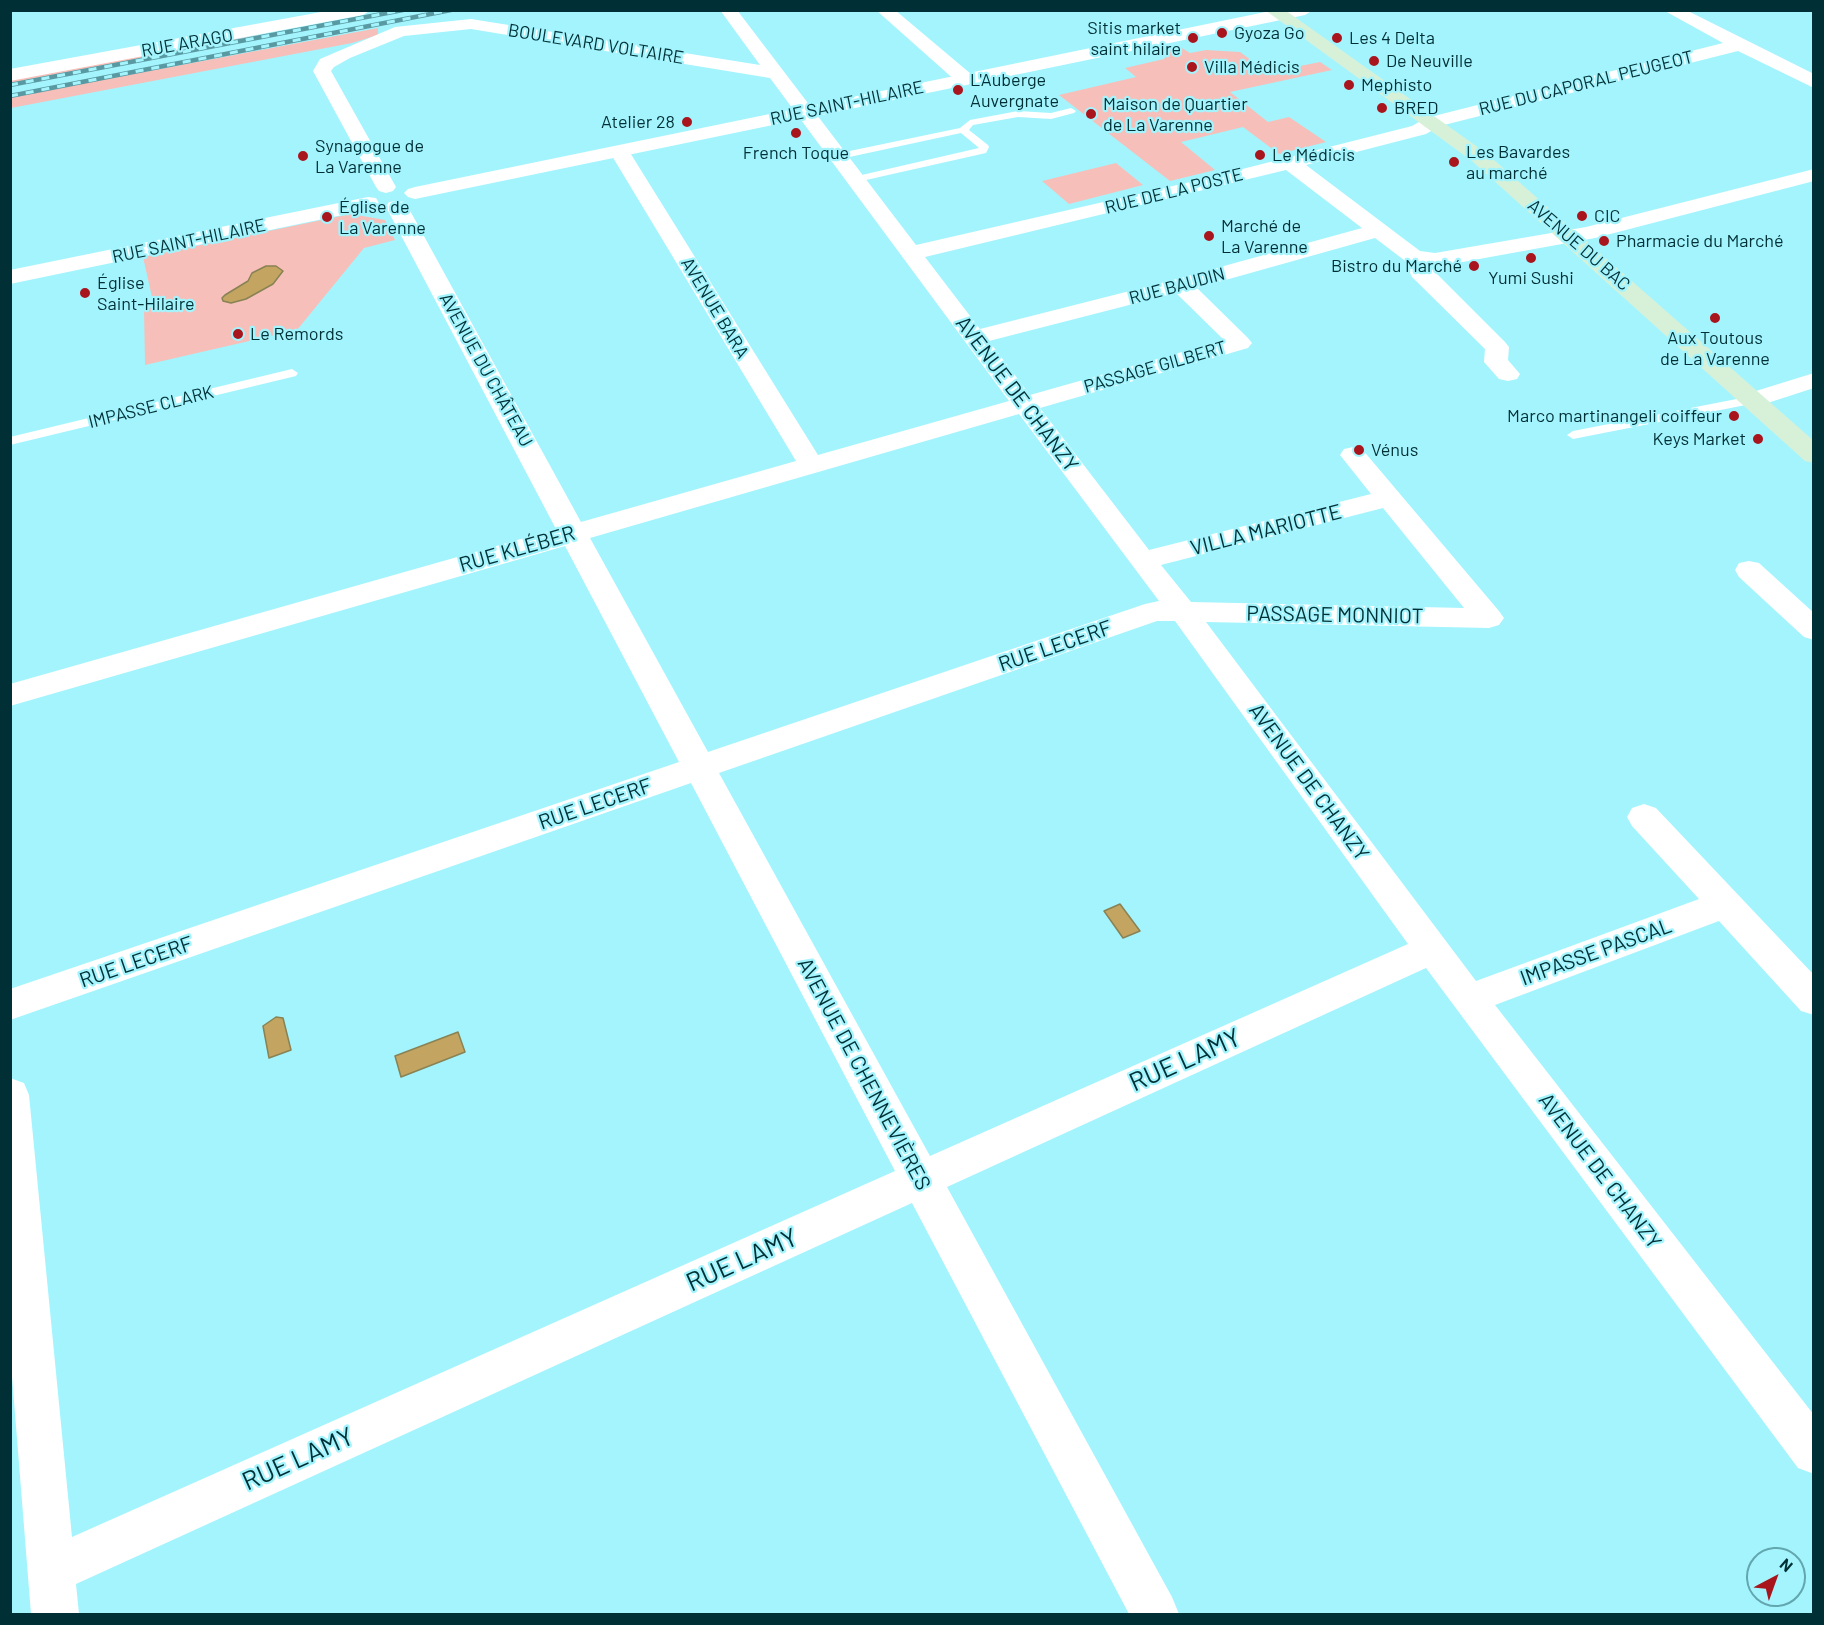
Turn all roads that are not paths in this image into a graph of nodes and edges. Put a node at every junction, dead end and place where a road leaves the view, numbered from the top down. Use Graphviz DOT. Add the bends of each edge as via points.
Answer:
graph roads {
  1 [pos="363,10"];
  2 [pos="376,10"];
  3 [pos="729,10"];
  4 [pos="884,10"];
  5 [pos="1305,10"];
  6 [pos="1671,10"];
  7 [pos="1276,13"];
  8 [pos="291,17"];
  9 [pos="400,31"];
  10 [pos="1739,45"];
  11 [pos="778,74"];
  12 [pos="10,75"];
  13 [pos="964,78"];
  14 [pos="1814,82"];
  15 [pos="1071,111"];
  16 [pos="806,112"];
  17 [pos="1433,122"];
  18 [pos="963,130"];
  19 [pos="619,150"];
  20 [pos="840,156"];
  21 [pos="1288,162"];
  22 [pos="1814,175"];
  23 [pos="906,176"];
  24 [pos="860,183"];
  25 [pos="399,196"];
  26 [pos="1378,230"];
  27 [pos="1570,236"];
  28 [pos="912,253"];
  29 [pos="1414,257"];
  30 [pos="10,277"];
  31 [pos="1181,285"];
  32 [pos="975,337"];
  33 [pos="292,373"];
  34 [pos="1508,374"];
  35 [pos="1814,380"];
  36 [pos="1752,400"];
  37 [pos="1024,404"];
  38 [pos="1574,435"];
  39 [pos="10,441"];
  40 [pos="1353,455"];
  41 [pos="1814,455"];
  42 [pos="812,466"];
  43 [pos="1389,498"];
  44 [pos="574,533"];
  45 [pos="1142,561"];
  46 [pos="1749,570"];
  47 [pos="1182,610"];
  48 [pos="1814,630"];
  49 [pos="10,695"];
  50 [pos="699,769"];
  51 [pos="1644,817"];
  52 [pos="1723,904"];
  53 [pos="1432,949"];
  54 [pos="1469,999"];
  55 [pos="1814,1000"];
  56 [pos="10,1005"];
  57 [pos="10,1095"];
  58 [pos="920,1179"];
  59 [pos="1814,1452"];
  60 [pos="51,1571"];
  61 [pos="55,1614"];
  62 [pos="1155,1614"];
  1 -- 8 [label="street, RUE ARAGO"];
  2 -- 9 [label="street" via="390,27"];
  3 -- 11 [label="street"];
  4 -- 13 [label="street"];
  5 -- 7 [label="street, RUE SAINT-HILAIRE"];
  6 -- 10 [label="street"];
  7 -- 13 [label="street, RUE SAINT-HILAIRE"];
  7 -- 17 [label="main road, AVENUE DU BAC"];
  8 -- 12 [label="street, RUE ARAGO"];
  9 -- 11 [label="street, BOULEVARD VOLTAIRE" via="471,24"];
  9 -- 25 [label="street, AVENUE DU CHÂTEAU" via="344,54 327,63 322,71"];
  10 -- 14 [label="street"];
  10 -- 17 [label="street, RUE DU CAPORAL PEUGEOT"];
  11 -- 16 [label="street"];
  13 -- 16 [label="street, RUE SAINT-HILAIRE"];
  15 -- 18 [label="lane" via="1052,116 1018,114 970,123"];
  16 -- 19 [label="street, RUE SAINT-HILAIRE"];
  16 -- 20 [label="street, AVENUE DE CHANZY"];
  17 -- 21 [label="street, RUE DE LA POSTE" via="1419,130"];
  17 -- 27 [label="main road, AVENUE DU BAC"];
  18 -- 20 [label="lane"];
  18 -- 24 [label="lane" via="984,147 982,151"];
  19 -- 25 [label="street, RUE SAINT-HILAIRE"];
  19 -- 42 [label="street, AVENUE BARA"];
  20 -- 24 [label="street, AVENUE DE CHANZY"];
  21 -- 26 [label="street"];
  21 -- 28 [label="street, RUE DE LA POSTE"];
  22 -- 27 [label="street"];
  23 -- 24 [label="lane"];
  24 -- 28 [label="street, AVENUE DE CHANZY"];
  25 -- 30 [label="street, RUE SAINT-HILAIRE" via="379,208 368,203"];
  25 -- 44 [label="street, AVENUE DU CHÂTEAU"];
  26 -- 29 [label="street"];
  26 -- 31 [label="street, RUE BAUDIN"];
  27 -- 29 [label="street" via="1435,260"];
  27 -- 36 [label="main road, AVENUE DU BAC"];
  28 -- 32 [label="street, AVENUE DE CHANZY"];
  29 -- 34 [label="street" via="1420,272 1497,347 1496,362"];
  31 -- 32 [label="street, RUE BAUDIN"];
  31 -- 37 [label="street, PASSAGE GILBERT" via="1240,343"];
  32 -- 37 [label="street, AVENUE DE CHANZY"];
  33 -- 39 [label="lane, IMPASSE CLARK"];
  35 -- 36 [label="street"];
  36 -- 38 [label="lane"];
  36 -- 41 [label="main road, AVENUE DU BAC"];
  37 -- 42 [label="street, RUE KLÉBER"];
  37 -- 45 [label="street, AVENUE DE CHANZY"];
  40 -- 43 [label="street"];
  42 -- 44 [label="street, RUE KLÉBER"];
  43 -- 45 [label="street, VILLA MARIOTTE"];
  43 -- 47 [label="street, PASSAGE MONNIOT" via="1489,618"];
  44 -- 49 [label="street, RUE KLÉBER"];
  44 -- 50 [label="street, AVENUE DE CHENNEVIÈRES"];
  45 -- 47 [label="street, AVENUE DE CHANZY"];
  46 -- 48 [label="street"];
  47 -- 50 [label="street, RUE LECERF" via="1155,611"];
  47 -- 53 [label="street, AVENUE DE CHANZY"];
  50 -- 56 [label="street, RUE LECERF"];
  50 -- 58 [label="street, AVENUE DE CHENNEVIÈRES"];
  51 -- 52 [label="street"];
  52 -- 54 [label="street, IMPASSE PASCAL"];
  52 -- 55 [label="street"];
  53 -- 54 [label="street, AVENUE DE CHANZY"];
  53 -- 58 [label="street, RUE LAMY"];
  54 -- 59 [label="street, AVENUE DE CHANZY"];
  57 -- 60 [label="street"];
  58 -- 60 [label="street, RUE LAMY"];
  58 -- 62 [label="street, AVENUE DE CHENNEVIÈRES"];
  60 -- 61 [label="street"];
}
